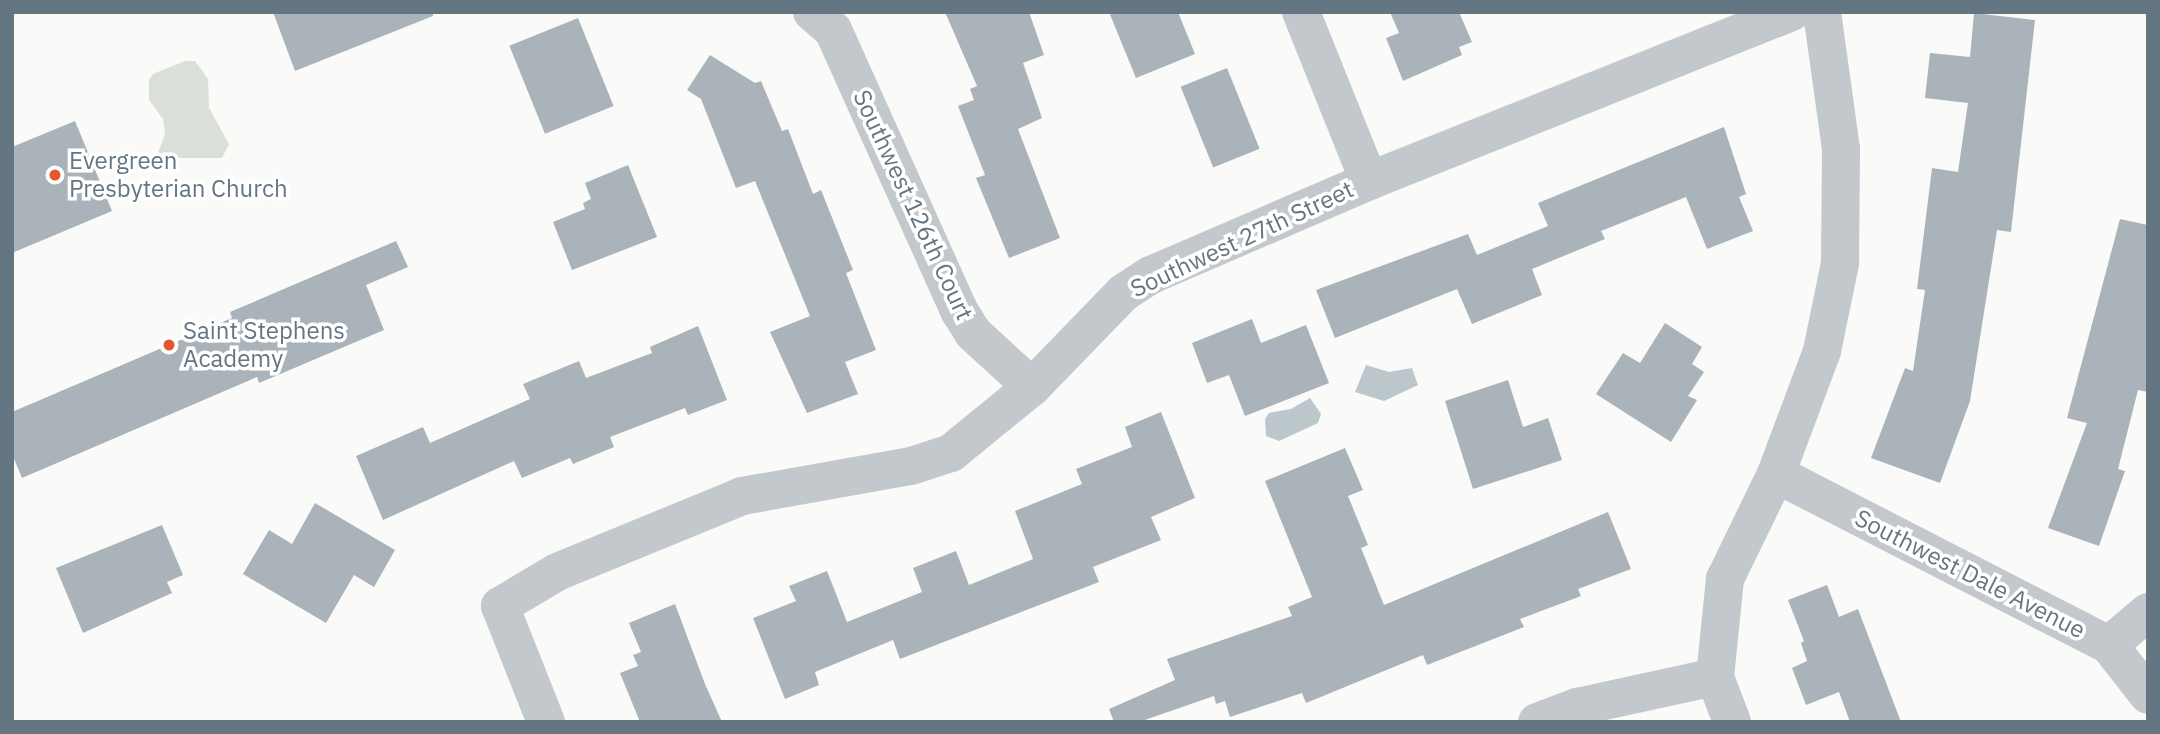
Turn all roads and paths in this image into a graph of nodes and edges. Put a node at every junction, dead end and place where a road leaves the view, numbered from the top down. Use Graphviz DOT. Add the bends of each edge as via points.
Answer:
graph roads {
  1 [pos="812,12"];
  2 [pos="1301,12"];
  3 [pos="1791,12"];
  4 [pos="1822,12"];
  5 [pos="1369,181"];
  6 [pos="1031,387"];
  7 [pos="1776,474"];
  8 [pos="2148,612"];
  9 [pos="2109,645"];
  10 [pos="1715,677"];
  11 [pos="2148,695"];
  12 [pos="546,722"];
  13 [pos="1537,722"];
  14 [pos="1732,722"];
  1 -- 6 [label="street, Southwest 126th Court" via="833,30 960,313 980,340"];
  2 -- 5 [label="street"];
  3 -- 5 [label="street, Southwest 27th Street"];
  4 -- 7 [label="street" via="1841,149 1840,263 1822,351"];
  5 -- 6 [label="street, Southwest 27th Street" via="1151,275 1123,293"];
  6 -- 12 [label="street, Southwest 27th Street" via="951,453 911,466 742,496 557,572 500,606"];
  7 -- 9 [label="street, Southwest Dale Avenue"];
  7 -- 10 [label="street" via="1726,579"];
  8 -- 9 [label="street"];
  9 -- 11 [label="street, Southwest Dale Avenue"];
  10 -- 13 [label="street" via="1577,707"];
  10 -- 14 [label="street"];
}
